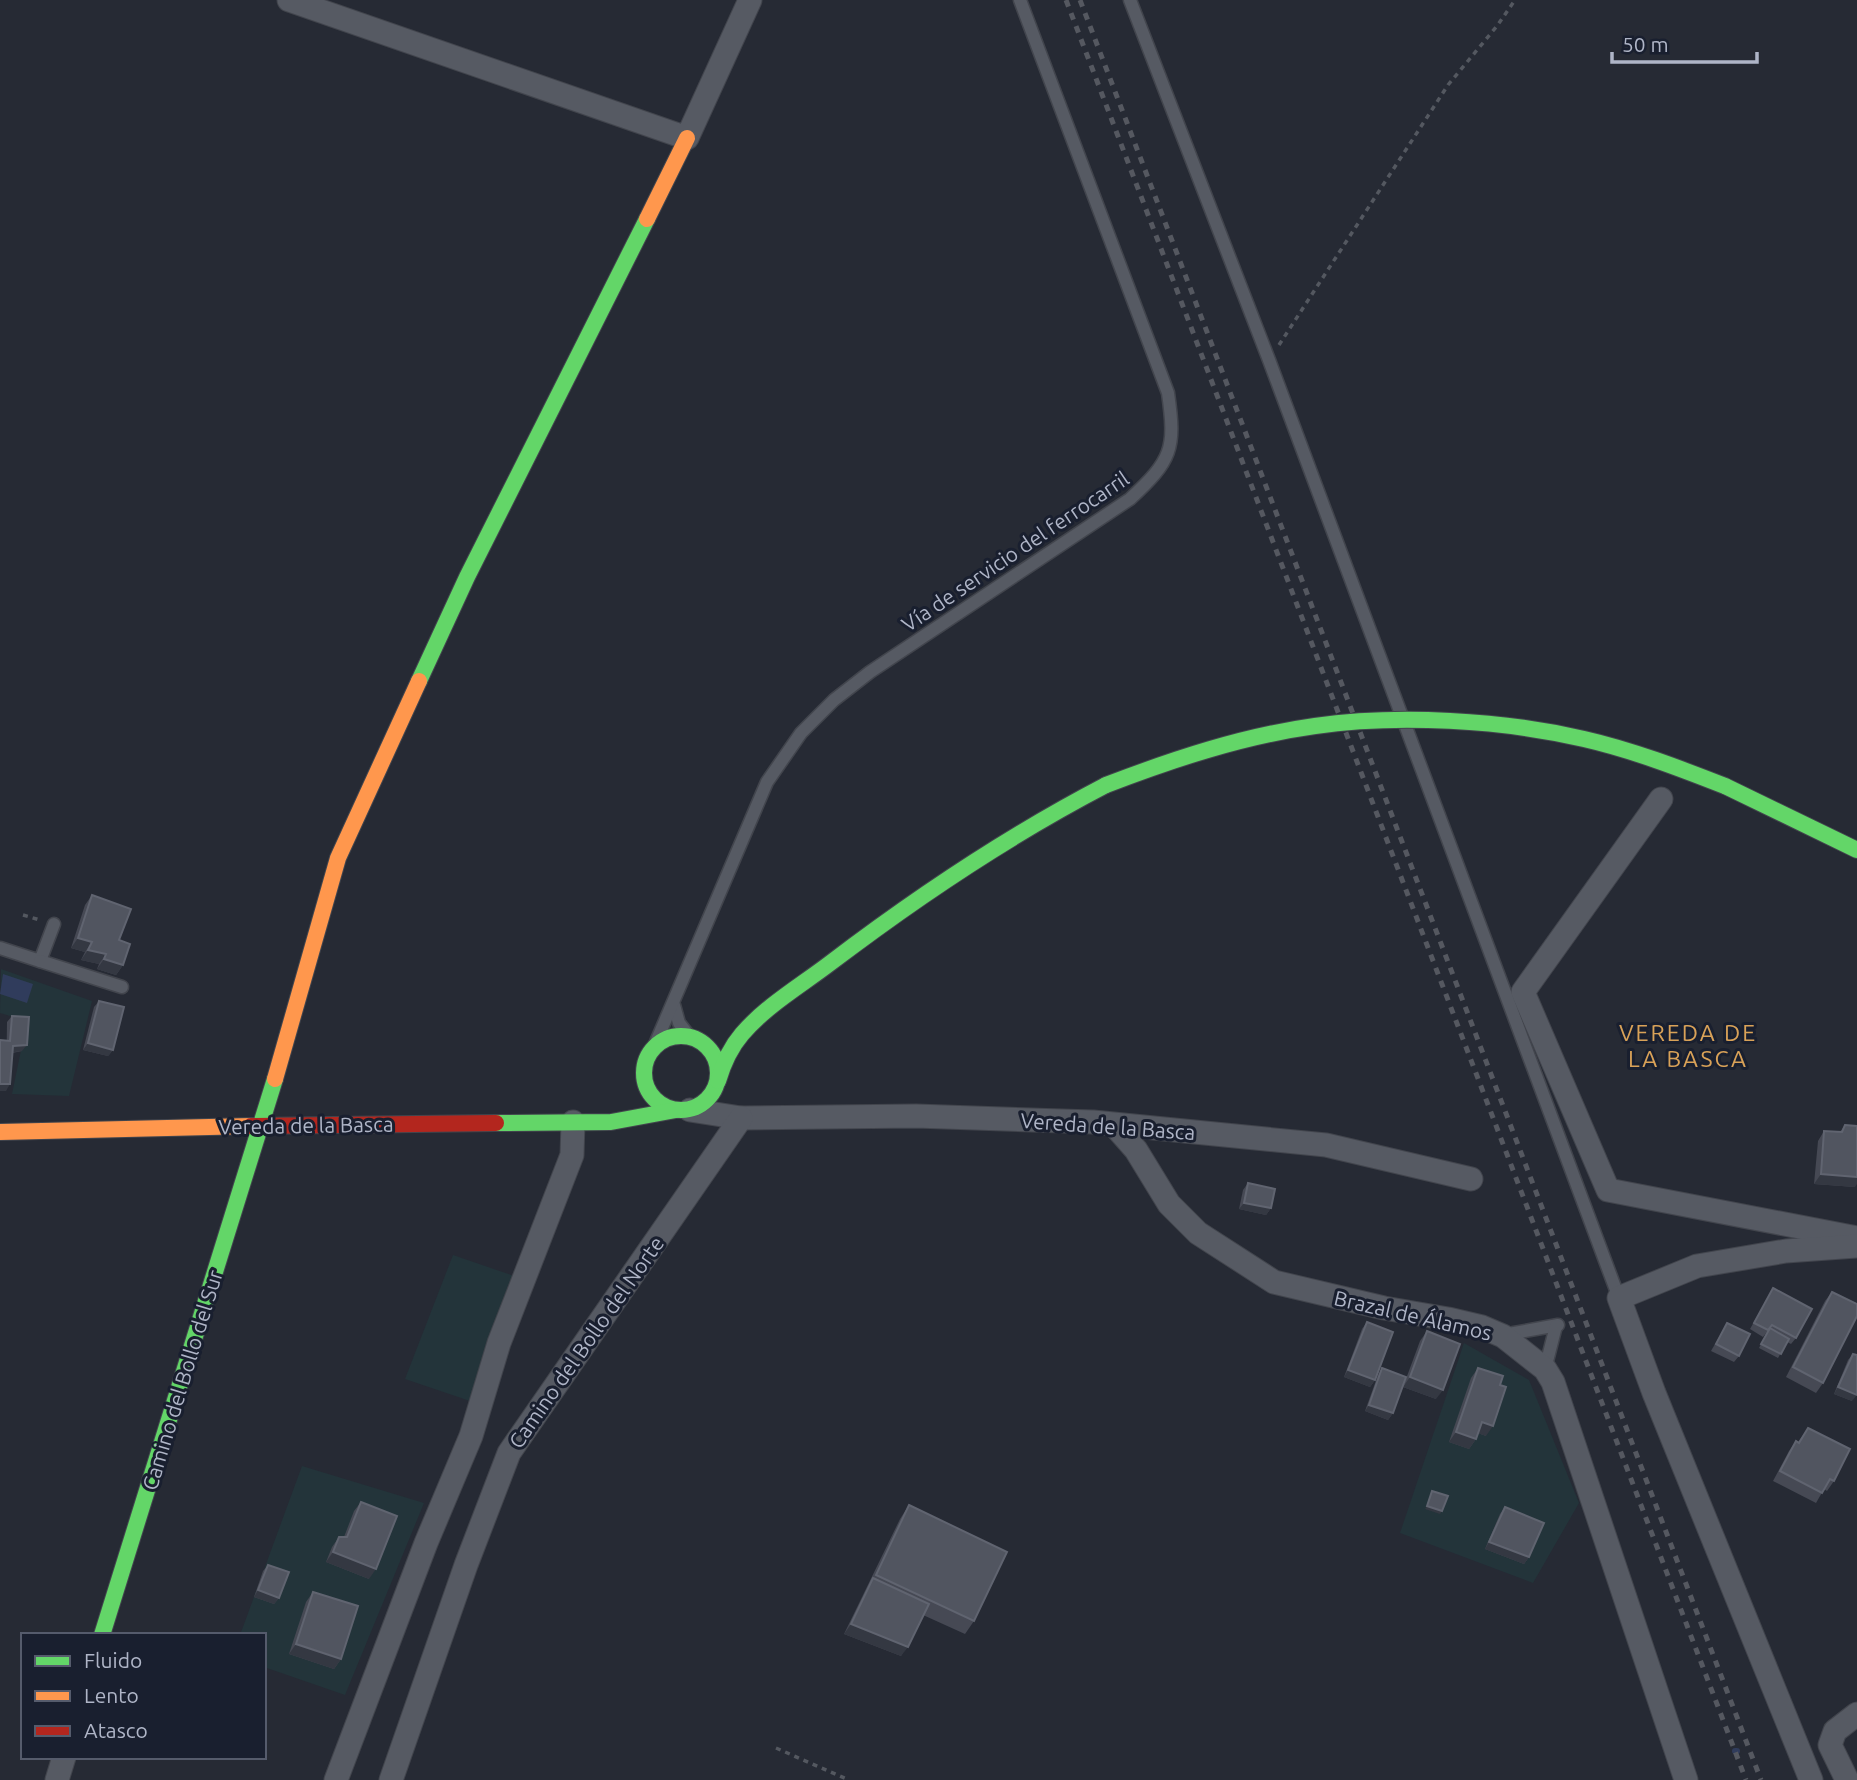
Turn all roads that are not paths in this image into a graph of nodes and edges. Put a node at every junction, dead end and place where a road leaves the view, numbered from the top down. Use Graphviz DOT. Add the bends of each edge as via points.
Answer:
graph roads {
  1 [pos="289,0"];
  2 [pos="750,0"];
  3 [pos="1020,0"];
  4 [pos="1130,0"];
  5 [pos="687,138"];
  6 [pos="1661,799"];
  7 [pos="1857,850"];
  8 [pos="54,923"];
  9 [pos="0,948"];
  10 [pos="40,961"];
  11 [pos="122,987"];
  12 [pos="674,1005"];
  13 [pos="754,1021"];
  14 [pos="692,1038"];
  15 [pos="653,1049"];
  16 [pos="644,1078"];
  17 [pos="716,1086"];
  18 [pos="683,1110"];
  19 [pos="741,1118"];
  20 [pos="573,1122"];
  21 [pos="611,1122"];
  22 [pos="1114,1125"];
  23 [pos="262,1126"];
  24 [pos="0,1132"];
  25 [pos="1471,1179"];
  26 [pos="1857,1237"];
  27 [pos="1857,1246"];
  28 [pos="1619,1298"];
  29 [pos="1503,1336"];
  30 [pos="1545,1369"];
  31 [pos="103,1633"];
  32 [pos="1857,1714"];
  33 [pos="63,1759"];
  34 [pos="57,1780"];
  35 [pos="336,1780"];
  36 [pos="391,1780"];
  37 [pos="1686,1780"];
  38 [pos="1811,1780"];
  39 [pos="1847,1780"];
  1 -- 5 [label="street"];
  2 -- 5 [label="street"];
  3 -- 12 [label="lane, Vía de servicio del ferrocarril" via="1168,393 1173,428 1168,456 1130,499 870,672 801,733 767,782"];
  4 -- 28 [label="lane"];
  5 -- 23 [label="street, Camino del Bollo del Sur" via="467,577 338,858"];
  6 -- 26 [label="street" via="1523,992 1608,1190"];
  7 -- 13 [label="street, bridge" via="1725,786 1581,739 1491,725 1347,722 1193,754 1106,785 956,871"];
  8 -- 10 [label="lane"];
  9 -- 10 [label="lane"];
  10 -- 11 [label="lane"];
  12 -- 14 [label="lane" via="679,1023"];
  12 -- 15 [label="lane, Vía de servicio del ferrocarril"];
  13 -- 14 [label="street" via="723,1034"];
  13 -- 17 [label="street" via="733,1043"];
  14 -- 15 [label="street" via="667,1039"];
  14 -- 17 [label="street" via="711,1050 719,1070"];
  15 -- 16 [label="street"];
  16 -- 18 [label="street" via="654,1100"];
  16 -- 21 [label="street" via="633,1104"];
  17 -- 18 [label="street" via="708,1099"];
  17 -- 19 [label="street" via="728,1108"];
  18 -- 19 [label="street, Vereda de la Basca"];
  18 -- 21 [label="street, Vereda de la Basca"];
  19 -- 22 [label="street, Vereda de la Basca" via="916,1116"];
  19 -- 36 [label="street, Camino del Bollo del Norte" via="509,1453"];
  20 -- 21 [label="street, Vereda de la Basca"];
  20 -- 23 [label="street, Vereda de la Basca"];
  20 -- 35 [label="street" via="572,1155 499,1343 471,1436"];
  22 -- 25 [label="street, Vereda de la Basca" via="1326,1145"];
  22 -- 29 [label="street, Brazal de Álamos" via="1136,1150 1169,1204 1198,1233 1274,1282 1448,1319"];
  23 -- 24 [label="street, Vereda de la Basca"];
  23 -- 31 [label="street, Camino del Bollo del Sur"];
  27 -- 28 [label="street" via="1786,1251 1697,1266"];
  28 -- 38 [label="street"];
  29 -- 30 [label="street, Brazal de Álamos"];
  29 -- 30 [label="lane" via="1557,1326"];
  30 -- 37 [label="street, Brazal de Álamos"];
  32 -- 39 [label="street" via="1835,1731 1830,1745"];
  33 -- 34 [label="street"];
}
